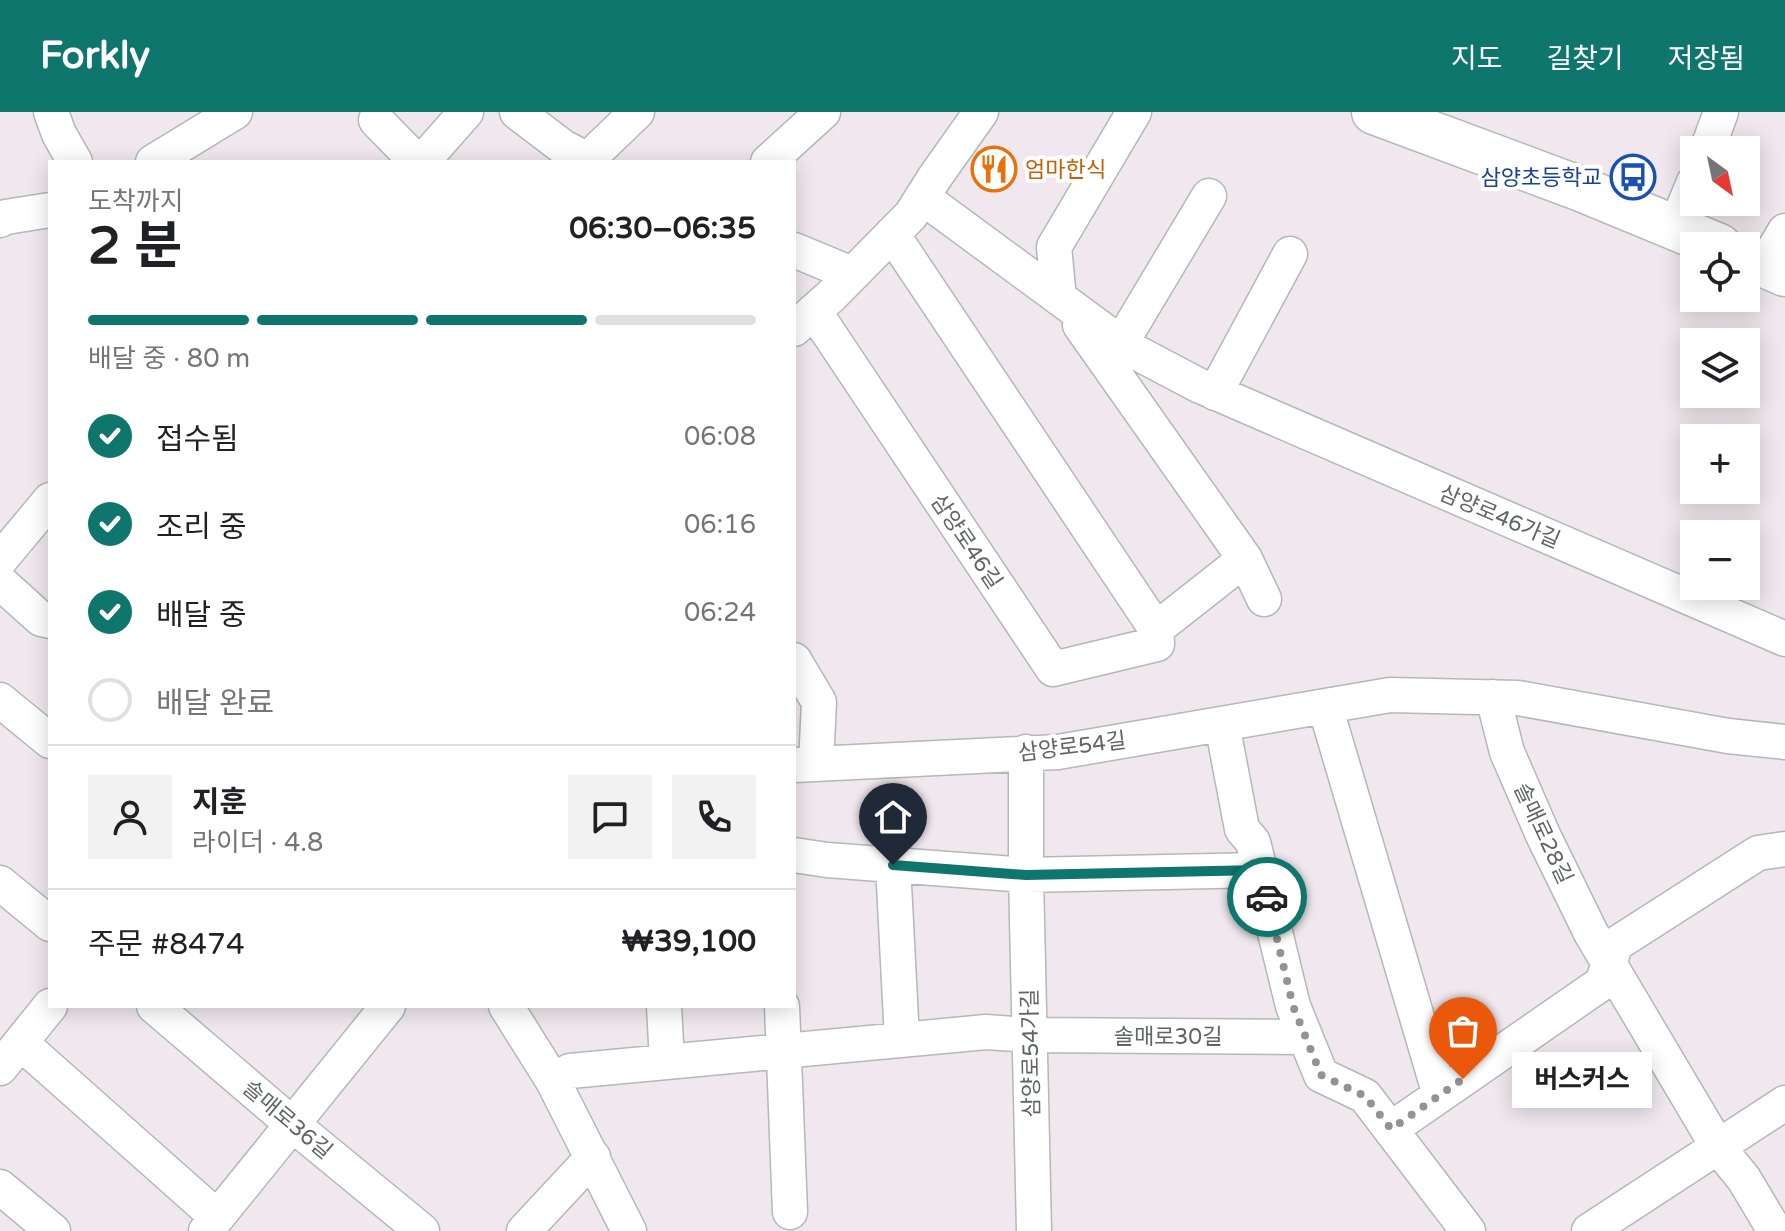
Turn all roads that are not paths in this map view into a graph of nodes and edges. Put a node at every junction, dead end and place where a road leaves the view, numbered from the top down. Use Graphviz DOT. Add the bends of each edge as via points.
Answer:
graph roads {
  1 [pos="51,112"];
  2 [pos="235,112"];
  3 [pos="466,112"];
  4 [pos="517,112"];
  5 [pos="637,112"];
  6 [pos="823,112"];
  7 [pos="981,112"];
  8 [pos="1134,112"];
  9 [pos="1374,112"];
  10 [pos="1721,112"];
  11 [pos="376,120"];
  12 [pos="1712,136"];
  13 [pos="74,160"];
  14 [pos="156,160"];
  15 [pos="417,160"];
  16 [pos="421,160"];
  17 [pos="586,160"];
  18 [pos="589,160"];
  19 [pos="770,160"];
  20 [pos="1209,196"];
  21 [pos="922,197"];
  22 [pos="48,210"];
  23 [pos="1680,216"];
  24 [pos="0,220"];
  25 [pos="1675,228"];
  26 [pos="1685,232"];
  27 [pos="892,234"];
  28 [pos="796,251"];
  29 [pos="1290,254"];
  30 [pos="852,274"];
  31 [pos="1062,300"];
  32 [pos="804,320"];
  33 [pos="1121,343"];
  34 [pos="1215,393"];
  35 [pos="48,502"];
  36 [pos="1245,559"];
  37 [pos="0,560"];
  38 [pos="0,582"];
  39 [pos="1264,599"];
  40 [pos="48,621"];
  41 [pos="1156,629"];
  42 [pos="1785,639"];
  43 [pos="796,663"];
  44 [pos="1493,697"];
  45 [pos="0,700"];
  46 [pos="1325,706"];
  47 [pos="1222,724"];
  48 [pos="48,739"];
  49 [pos="1785,742"];
  50 [pos="1026,752"];
  51 [pos="805,764"];
  52 [pos="1785,849"];
  53 [pos="796,855"];
  54 [pos="893,865"];
  55 [pos="1260,870"];
  56 [pos="1026,875"];
  57 [pos="2,888"];
  58 [pos="48,922"];
  59 [pos="1609,962"];
  60 [pos="48,1008"];
  61 [pos="156,1008"];
  62 [pos="386,1008"];
  63 [pos="507,1008"];
  64 [pos="664,1008"];
  65 [pos="782,1008"];
  66 [pos="1030,1035"];
  67 [pos="1305,1037"];
  68 [pos="902,1039"];
  69 [pos="784,1051"];
  70 [pos="11,1056"];
  71 [pos="667,1062"];
  72 [pos="553,1081"];
  73 [pos="1440,1095"];
  74 [pos="1785,1103"];
  75 [pos="292,1124"];
  76 [pos="1391,1129"];
  77 [pos="1718,1147"];
  78 [pos="593,1157"];
  79 [pos="0,1187"];
  80 [pos="790,1212"];
  81 [pos="212,1224"];
  82 [pos="53,1231"];
  83 [pos="422,1231"];
  84 [pos="524,1231"];
  85 [pos="629,1231"];
  86 [pos="1034,1231"];
  87 [pos="1468,1231"];
  88 [pos="1589,1231"];
  89 [pos="1775,1231"];
  1 -- 13 [label="street"];
  2 -- 14 [label="street"];
  3 -- 16 [label="street"];
  4 -- 17 [label="street"];
  5 -- 18 [label="street"];
  6 -- 19 [label="street"];
  7 -- 21 [label="street, 삼양로46길"];
  8 -- 31 [label="street" via="1054,247"];
  9 -- 25 [label="main road"];
  10 -- 12 [label="street"];
  11 -- 15 [label="street"];
  20 -- 33 [label="street"];
  21 -- 27 [label="street, 삼양로46길"];
  21 -- 31 [label="street, 삼양로46가길"];
  22 -- 24 [label="street"];
  23 -- 25 [label="street"];
  25 -- 26 [label="main road"];
  27 -- 30 [label="street, 삼양로46길"];
  27 -- 41 [label="street"];
  28 -- 30 [label="street"];
  29 -- 34 [label="street"];
  30 -- 32 [label="street, 삼양로46길"];
  31 -- 33 [label="street, 삼양로46가길"];
  31 -- 36 [label="street, 삼양로46가길"];
  32 -- 41 [label="street, 삼양로46길" via="1053,669 1157,644"];
  33 -- 34 [label="street, 삼양로46가길"];
  34 -- 42 [label="street, 삼양로46가길"];
  35 -- 37 [label="street"];
  36 -- 39 [label="street, 삼양로46가길"];
  36 -- 41 [label="street, 삼양로46길"];
  38 -- 40 [label="street"];
  43 -- 51 [label="street, 삼양로54길" via="819,702"];
  44 -- 46 [label="street, 삼양로54길" via="1390,695"];
  44 -- 49 [label="street, 삼양로54길"];
  44 -- 59 [label="street, 솔매로28길" via="1507,752 1543,835"];
  45 -- 48 [label="street"];
  46 -- 47 [label="street, 삼양로54길"];
  46 -- 73 [label="street"];
  47 -- 50 [label="street, 삼양로54길" via="1058,752"];
  47 -- 55 [label="street" via="1242,829 1253,842"];
  50 -- 51 [label="street, 삼양로54길"];
  50 -- 56 [label="street, 삼양로54가길"];
  52 -- 59 [label="street" via="1758,853 1616,944"];
  53 -- 54 [label="street"];
  54 -- 56 [label="street"];
  54 -- 68 [label="street"];
  55 -- 56 [label="street"];
  55 -- 67 [label="street"];
  56 -- 66 [label="street, 삼양로54가길"];
  57 -- 58 [label="street"];
  59 -- 73 [label="street" via="1602,983"];
  59 -- 77 [label="street, 솔매로28길"];
  60 -- 70 [label="street"];
  61 -- 75 [label="street, 솔매로36길"];
  62 -- 75 [label="street"];
  63 -- 72 [label="street"];
  64 -- 71 [label="street"];
  65 -- 69 [label="street"];
  66 -- 67 [label="street, 솔매로30길"];
  66 -- 68 [label="street, 솔매로30길" via="986,1032"];
  66 -- 86 [label="street, 삼양로54가길"];
  67 -- 76 [label="street" via="1321,1075 1365,1096"];
  68 -- 69 [label="street, 솔매로30길"];
  69 -- 71 [label="street, 솔매로30길"];
  69 -- 80 [label="street"];
  70 -- 81 [label="street"];
  71 -- 72 [label="street, 솔매로30길" via="570,1071"];
  72 -- 78 [label="street"];
  73 -- 76 [label="street"];
  74 -- 77 [label="street"];
  75 -- 81 [label="street"];
  75 -- 83 [label="street, 솔매로36길"];
  76 -- 87 [label="street"];
  77 -- 88 [label="street"];
  77 -- 89 [label="street, 솔매로28길"];
  78 -- 84 [label="street"];
  78 -- 85 [label="street"];
  79 -- 82 [label="street"];
}
